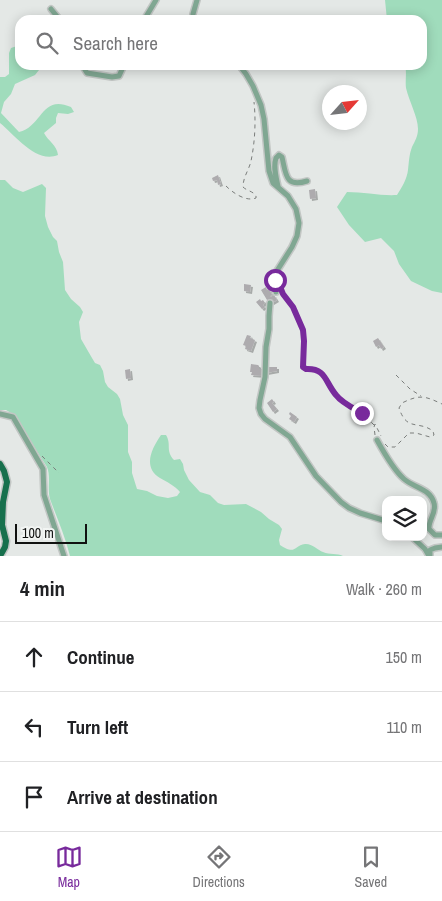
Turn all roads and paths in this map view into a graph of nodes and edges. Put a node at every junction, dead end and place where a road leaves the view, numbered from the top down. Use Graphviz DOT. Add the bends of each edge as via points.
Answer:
graph roads {
  1 [pos="156,0"];
  2 [pos="197,0"];
  3 [pos="51,9"];
  4 [pos="56,15"];
  5 [pos="147,15"];
  6 [pos="193,15"];
  7 [pos="85,70"];
  8 [pos="121,70"];
  9 [pos="243,70"];
  10 [pos="257,95"];
  11 [pos="307,181"];
  12 [pos="226,186"];
  13 [pos="278,187"];
  14 [pos="279,284"];
  15 [pos="276,292"];
  16 [pos="270,303"];
  17 [pos="396,376"];
  18 [pos="422,396"];
  19 [pos="442,404"];
  20 [pos="0,414"];
  21 [pos="374,425"];
  22 [pos="379,438"];
  23 [pos="384,442"];
  24 [pos="0,464"];
  25 [pos="382,520"];
  26 [pos="442,535"];
  27 [pos="416,541"];
  28 [pos="442,547"];
  29 [pos="0,556"];
  30 [pos="64,556"];
  31 [pos="429,556"];
  1 -- 5 [label="street"];
  2 -- 6 [label="street"];
  3 -- 4 [label="street"];
  7 -- 8 [label="street" via="87,74 112,77 118,76"];
  9 -- 10 [label="street"];
  10 -- 12 [label="path" via="254,96 253,151 243,186 255,193 256,198 248,199"];
  10 -- 13 [label="street" via="264,119 269,171"];
  11 -- 13 [label="street" via="298,184 288,179 279,155 274,162"];
  13 -- 15 [label="street" via="288,196 299,223 292,247 275,274"];
  14 -- 21 [label="path" via="303,330 303,367 321,372 336,396"];
  16 -- 25 [label="street" via="261,414 290,437 316,476 341,502 348,508"];
  17 -- 18 [label="path"];
  18 -- 19 [label="path"];
  18 -- 23 [label="path" via="402,403 399,408 409,424 427,427 434,435 409,433 395,447 388,447"];
  20 -- 30 [label="street" via="13,416 43,469 44,495"];
  21 -- 22 [label="path"];
  21 -- 22 [label="path"];
  22 -- 26 [label="street" via="382,449 404,479 431,495 435,509 429,529 435,535"];
  24 -- 29 [label="main road" via="7,482 2,526 6,541"];
  27 -- 31 [label="street"];
  28 -- 31 [label="street" via="430,550"];
}
